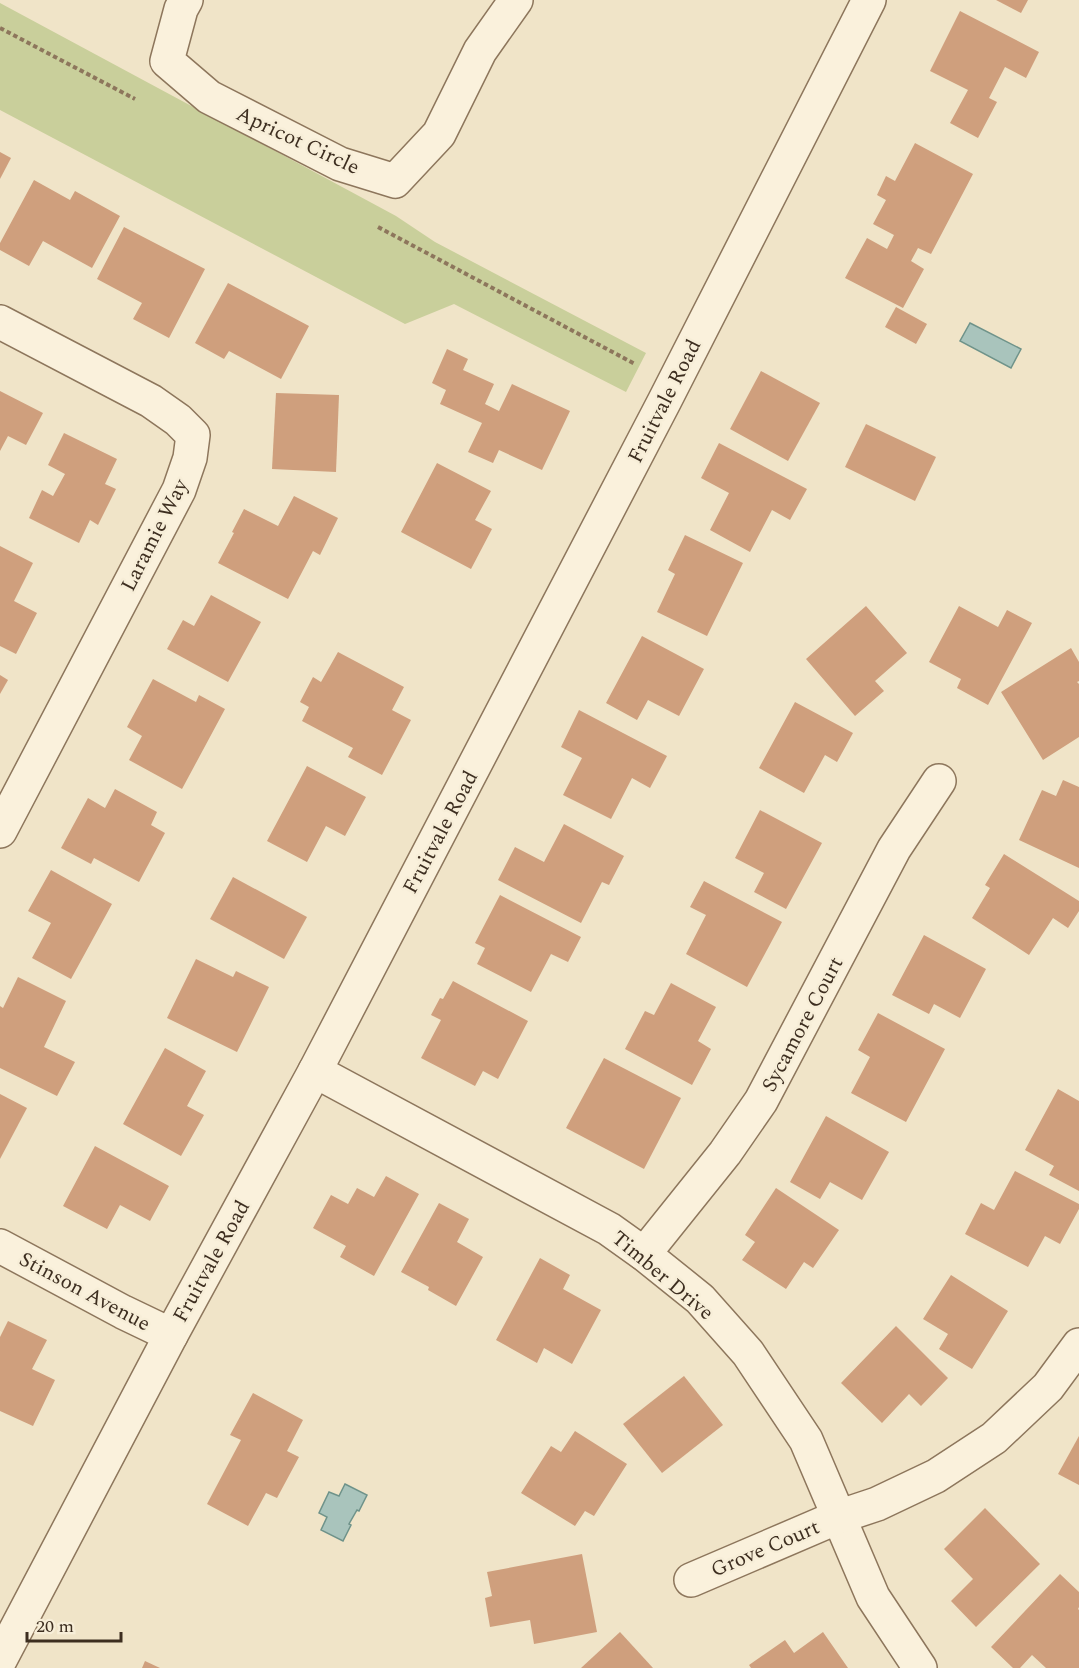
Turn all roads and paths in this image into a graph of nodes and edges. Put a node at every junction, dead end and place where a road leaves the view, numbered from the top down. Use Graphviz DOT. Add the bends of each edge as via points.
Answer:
graph roads {
  1 [pos="186,0"];
  2 [pos="516,0"];
  3 [pos="869,0"];
  4 [pos="0,28"];
  5 [pos="135,99"];
  6 [pos="378,227"];
  7 [pos="0,322"];
  8 [pos="635,364"];
  9 [pos="939,781"];
  10 [pos="0,831"];
  11 [pos="315,1071"];
  12 [pos="0,1246"];
  13 [pos="644,1254"];
  14 [pos="171,1335"];
  15 [pos="1079,1345"];
  16 [pos="838,1517"];
  17 [pos="691,1580"];
  18 [pos="0,1660"];
  19 [pos="920,1668"];
  1 -- 2 [label="street, Apricot Circle" via="167,61 209,97 340,164 395,181 439,134 480,51"];
  3 -- 11 [label="street, Fruitvale Road"];
  4 -- 5 [label="path"];
  6 -- 8 [label="path"];
  7 -- 10 [label="street, Laramie Way" via="151,401 193,435 179,490"];
  9 -- 13 [label="street, Sycamore Court" via="894,849 761,1101"];
  11 -- 13 [label="street, Timber Drive" via="609,1229"];
  11 -- 14 [label="street, Fruitvale Road"];
  12 -- 14 [label="street, Stinson Avenue"];
  13 -- 16 [label="street, Timber Drive" via="700,1299 748,1353 806,1440"];
  14 -- 18 [label="street, Fruitvale Road"];
  15 -- 16 [label="street, Grove Court" via="1048,1387 994,1438 936,1476 877,1504"];
  16 -- 17 [label="street, Grove Court"];
  16 -- 19 [label="street, Timber Drive" via="873,1597"];
}
